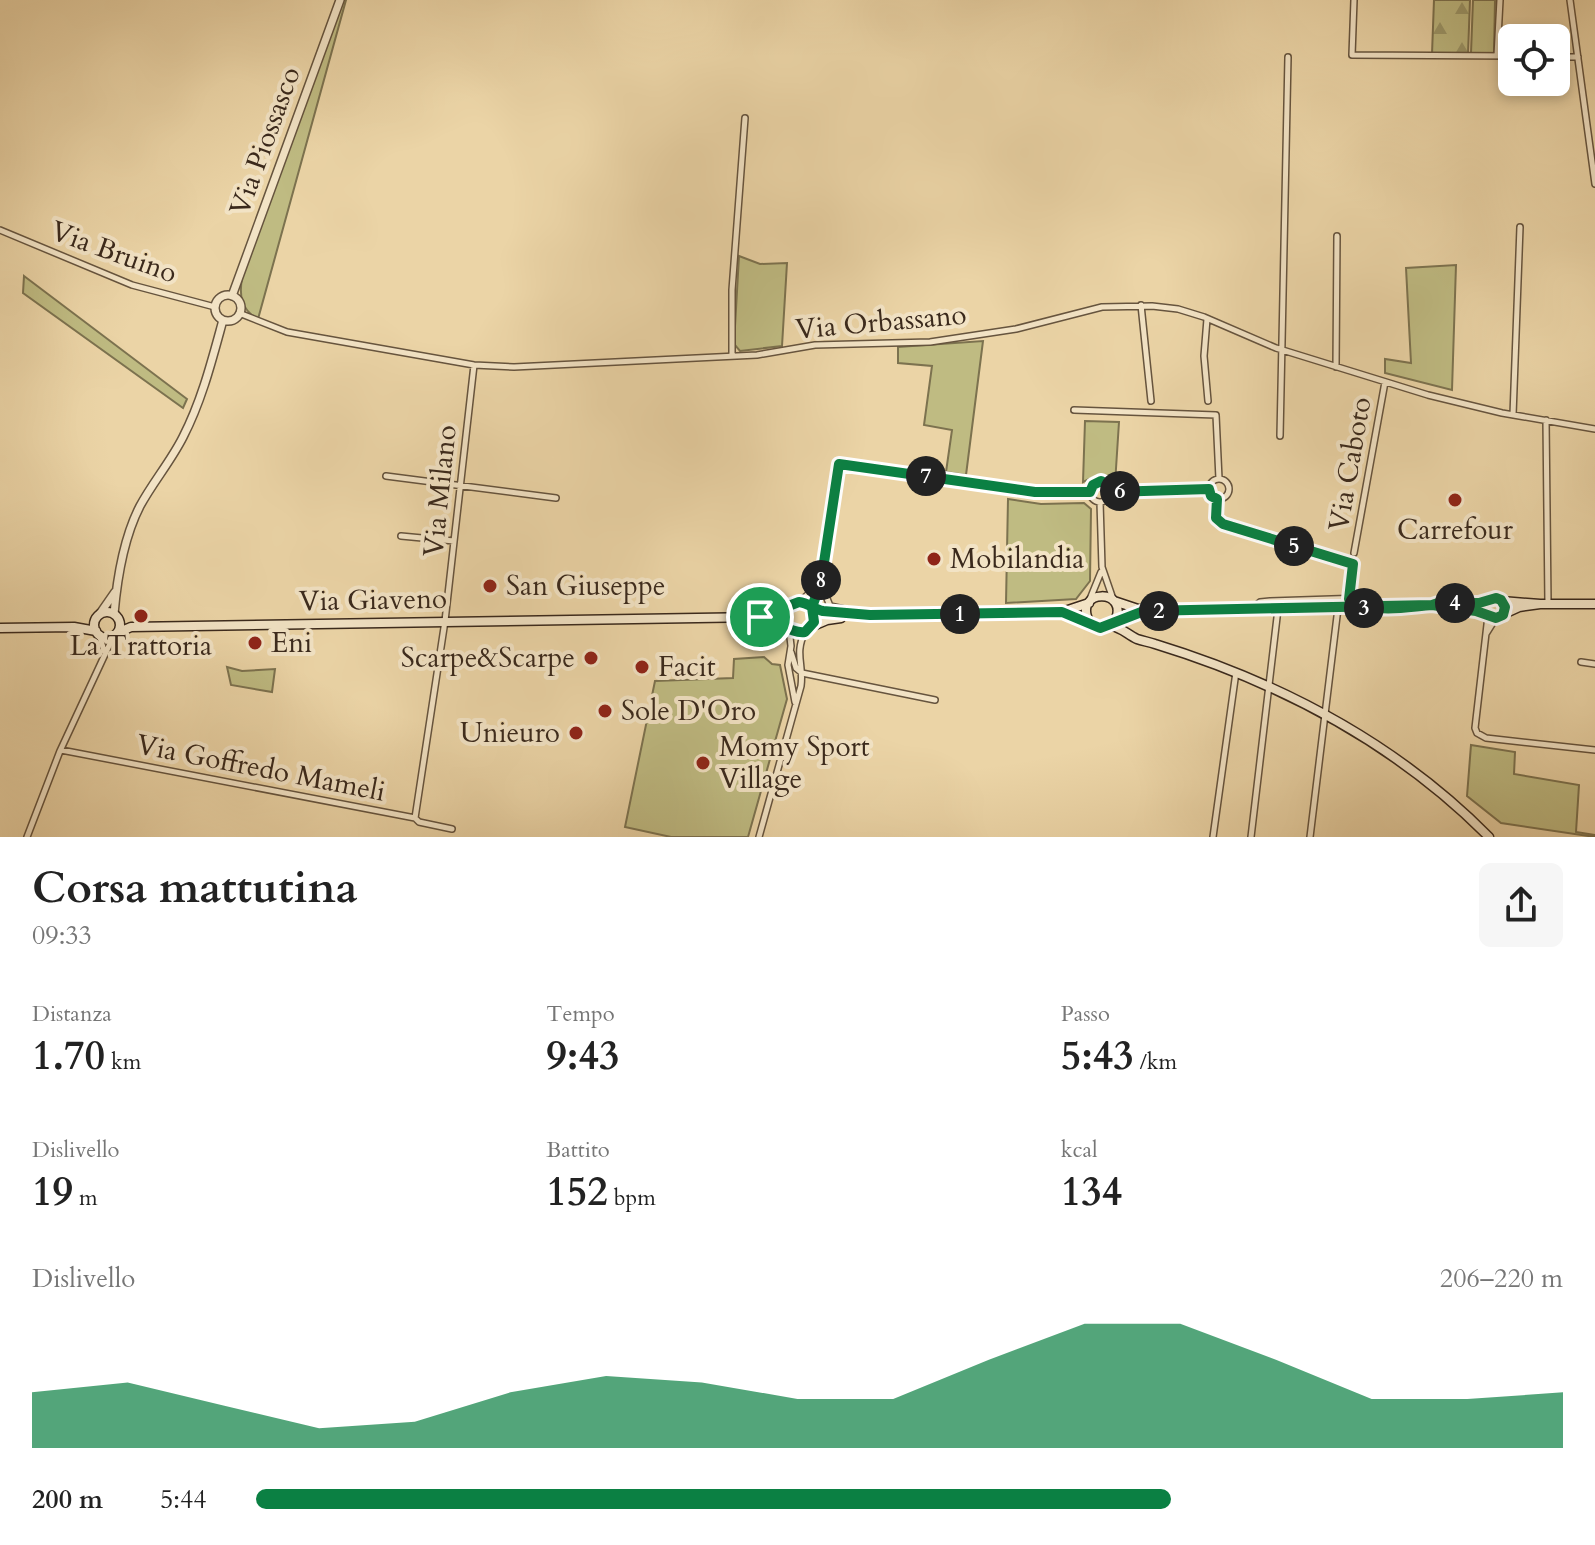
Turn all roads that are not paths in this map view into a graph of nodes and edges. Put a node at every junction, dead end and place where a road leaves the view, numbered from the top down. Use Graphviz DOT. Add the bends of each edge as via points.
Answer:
graph roads {
  1 [pos="340,0"];
  2 [pos="1354,0"];
  3 [pos="1500,0"];
  4 [pos="1570,0"];
  5 [pos="1497,56"];
  6 [pos="1288,57"];
  7 [pos="1570,57"];
  8 [pos="1578,57"];
  9 [pos="745,118"];
  10 [pos="1595,184"];
  11 [pos="1520,227"];
  12 [pos="0,230"];
  13 [pos="1337,236"];
  14 [pos="232,296"];
  15 [pos="1141,305"];
  16 [pos="215,307"];
  17 [pos="239,313"];
  18 [pos="1207,319"];
  19 [pos="223,320"];
  20 [pos="1281,350"];
  21 [pos="732,356"];
  22 [pos="474,365"];
  23 [pos="1336,367"];
  24 [pos="1385,382"];
  25 [pos="1151,401"];
  26 [pos="1208,401"];
  27 [pos="1074,410"];
  28 [pos="1513,415"];
  29 [pos="1546,420"];
  30 [pos="1595,429"];
  31 [pos="1280,436"];
  32 [pos="386,476"];
  33 [pos="1219,479"];
  34 [pos="461,485"];
  35 [pos="1209,489"];
  36 [pos="1090,492"];
  37 [pos="1111,492"];
  38 [pos="556,498"];
  39 [pos="1217,499"];
  40 [pos="1100,502"];
  41 [pos="401,536"];
  42 [pos="454,541"];
  43 [pos="1354,553"];
  44 [pos="1102,567"];
  45 [pos="821,582"];
  46 [pos="117,586"];
  47 [pos="1349,599"];
  48 [pos="1114,601"];
  49 [pos="1488,601"];
  50 [pos="1502,601"];
  51 [pos="799,602"];
  52 [pos="1089,603"];
  53 [pos="1544,604"];
  54 [pos="1595,604"];
  55 [pos="1432,605"];
  56 [pos="788,607"];
  57 [pos="812,607"];
  58 [pos="1338,608"];
  59 [pos="1376,608"];
  60 [pos="1251,609"];
  61 [pos="1278,609"];
  62 [pos="1144,611"];
  63 [pos="1062,612"];
  64 [pos="1504,612"];
  65 [pos="870,615"];
  66 [pos="116,616"];
  67 [pos="1490,616"];
  68 [pos="760,617"];
  69 [pos="445,621"];
  70 [pos="1090,623"];
  71 [pos="1112,624"];
  72 [pos="98,625"];
  73 [pos="131,627"];
  74 [pos="0,628"];
  75 [pos="788,628"];
  76 [pos="808,630"];
  77 [pos="116,634"];
  78 [pos="104,652"];
  79 [pos="791,652"];
  80 [pos="1581,662"];
  81 [pos="1595,664"];
  82 [pos="1236,671"];
  83 [pos="802,673"];
  84 [pos="1269,685"];
  85 [pos="935,700"];
  86 [pos="795,703"];
  87 [pos="1325,715"];
  88 [pos="61,750"];
  89 [pos="1595,750"];
  90 [pos="415,818"];
  91 [pos="452,829"];
  92 [pos="27,837"];
  93 [pos="759,837"];
  94 [pos="1213,837"];
  95 [pos="1251,837"];
  96 [pos="1310,837"];
  97 [pos="1489,837"];
  1 -- 14 [label="street, Via Piossasco"];
  2 -- 5 [label="street" via="1352,55"];
  3 -- 5 [label="street"];
  4 -- 8 [label="street"];
  6 -- 20 [label="street"];
  7 -- 8 [label="street"];
  8 -- 10 [label="street"];
  9 -- 21 [label="street"];
  11 -- 28 [label="street"];
  12 -- 16 [label="street, Via Bruino" via="132,285"];
  13 -- 23 [label="street"];
  14 -- 16 [label="street" via="221,298"];
  14 -- 17 [label="street"];
  15 -- 18 [label="street, Via Orbassano"];
  15 -- 21 [label="street, Via Orbassano" via="1102,307 1016,329 930,342 815,345"];
  15 -- 25 [label="street"];
  16 -- 19 [label="street"];
  17 -- 19 [label="street"];
  17 -- 22 [label="street, Via Orbassano" via="287,332"];
  18 -- 20 [label="street, Via Orbassano"];
  18 -- 26 [label="street"];
  19 -- 46 [label="street" via="182,438 139,508"];
  20 -- 23 [label="street, Via Orbassano"];
  20 -- 31 [label="street"];
  21 -- 22 [label="street, Via Orbassano"];
  22 -- 34 [label="street, Via Milano"];
  23 -- 24 [label="street, Via Orbassano"];
  24 -- 28 [label="street, Via Orbassano"];
  24 -- 43 [label="street, Via Caboto"];
  27 -- 33 [label="street" via="1216,415"];
  28 -- 29 [label="street, Via Orbassano"];
  29 -- 30 [label="street, Via Orbassano"];
  29 -- 53 [label="street"];
  32 -- 34 [label="street"];
  33 -- 35 [label="street"];
  33 -- 39 [label="street" via="1229,491"];
  34 -- 38 [label="street"];
  34 -- 42 [label="street, Via Milano"];
  35 -- 37 [label="street"];
  35 -- 39 [label="street"];
  36 -- 37 [label="street" via="1101,481"];
  36 -- 40 [label="street"];
  36 -- 45 [label="street" via="1035,492 839,464"];
  37 -- 40 [label="street"];
  39 -- 47 [label="street, Via Caboto" via="1216,518 1223,524 1353,564"];
  40 -- 44 [label="street"];
  41 -- 42 [label="street"];
  42 -- 69 [label="street, Via Milano"];
  44 -- 48 [label="street"];
  44 -- 52 [label="street"];
  45 -- 51 [label="street"];
  45 -- 57 [label="street"];
  45 -- 65 [label="street, Via Giaveno" via="830,606"];
  46 -- 66 [label="street"];
  46 -- 72 [label="street"];
  47 -- 59 [label="street" via="1362,598"];
  47 -- 60 [label="street" via="1260,602"];
  48 -- 52 [label="main road, Via Giaveno" via="1101,596"];
  48 -- 62 [label="main road, Via Giaveno"];
  48 -- 71 [label="main road" via="1118,611"];
  49 -- 50 [label="main road"];
  49 -- 55 [label="main road, Via Giaveno"];
  49 -- 67 [label="main road"];
  50 -- 53 [label="main road"];
  50 -- 64 [label="main road"];
  51 -- 56 [label="main road, Via Giaveno"];
  51 -- 57 [label="main road, Via Giaveno"];
  52 -- 63 [label="main road, Via Giaveno"];
  52 -- 70 [label="main road"];
  53 -- 54 [label="main road"];
  53 -- 64 [label="main road"];
  55 -- 59 [label="main road, Via Giaveno"];
  55 -- 67 [label="main road, Via Giaveno"];
  56 -- 68 [label="main road, Via Giaveno"];
  56 -- 75 [label="main road"];
  57 -- 65 [label="main road, Via Giaveno"];
  57 -- 76 [label="main road" via="815,617"];
  58 -- 59 [label="main road, Via Giaveno"];
  58 -- 61 [label="main road, Via Giaveno"];
  58 -- 87 [label="street"];
  60 -- 61 [label="main road, Via Giaveno"];
  60 -- 62 [label="main road, Via Giaveno"];
  61 -- 84 [label="street"];
  62 -- 71 [label="main road, Via Giaveno"];
  63 -- 65 [label="main road, Via Giaveno"];
  63 -- 70 [label="main road, Via Giaveno"];
  64 -- 67 [label="main road"];
  65 -- 76 [label="main road, Via Giaveno" via="827,620"];
  66 -- 72 [label="main road, Via Giaveno" via="108,612"];
  66 -- 73 [label="main road"];
  66 -- 77 [label="main road"];
  67 -- 89 [label="street" via="1477,733"];
  68 -- 69 [label="main road, Via Giaveno"];
  68 -- 75 [label="main road, Via Giaveno"];
  69 -- 73 [label="main road, Via Giaveno"];
  69 -- 90 [label="street, Via Milano"];
  70 -- 71 [label="main road, Via Giaveno" via="1100,628"];
  71 -- 82 [label="main road" via="1136,638"];
  72 -- 74 [label="main road, Via Giaveno"];
  72 -- 77 [label="main road, Via Giaveno" via="107,637"];
  72 -- 78 [label="street"];
  73 -- 77 [label="main road, Via Giaveno"];
  75 -- 76 [label="main road, Via Giaveno" via="797,633"];
  75 -- 79 [label="street"];
  76 -- 83 [label="street" via="798,654"];
  77 -- 78 [label="street"];
  78 -- 88 [label="street"];
  79 -- 83 [label="street"];
  79 -- 86 [label="street" via="788,665"];
  80 -- 81 [label="street"];
  82 -- 84 [label="main road"];
  82 -- 94 [label="street"];
  83 -- 85 [label="street"];
  83 -- 86 [label="street"];
  84 -- 87 [label="main road"];
  84 -- 95 [label="street"];
  86 -- 93 [label="street"];
  87 -- 96 [label="street"];
  87 -- 97 [label="main road" via="1397,760"];
  88 -- 90 [label="street, Via Goffredo Mameli"];
  88 -- 92 [label="street"];
  90 -- 91 [label="street, Via Goffredo Mameli"];
}
